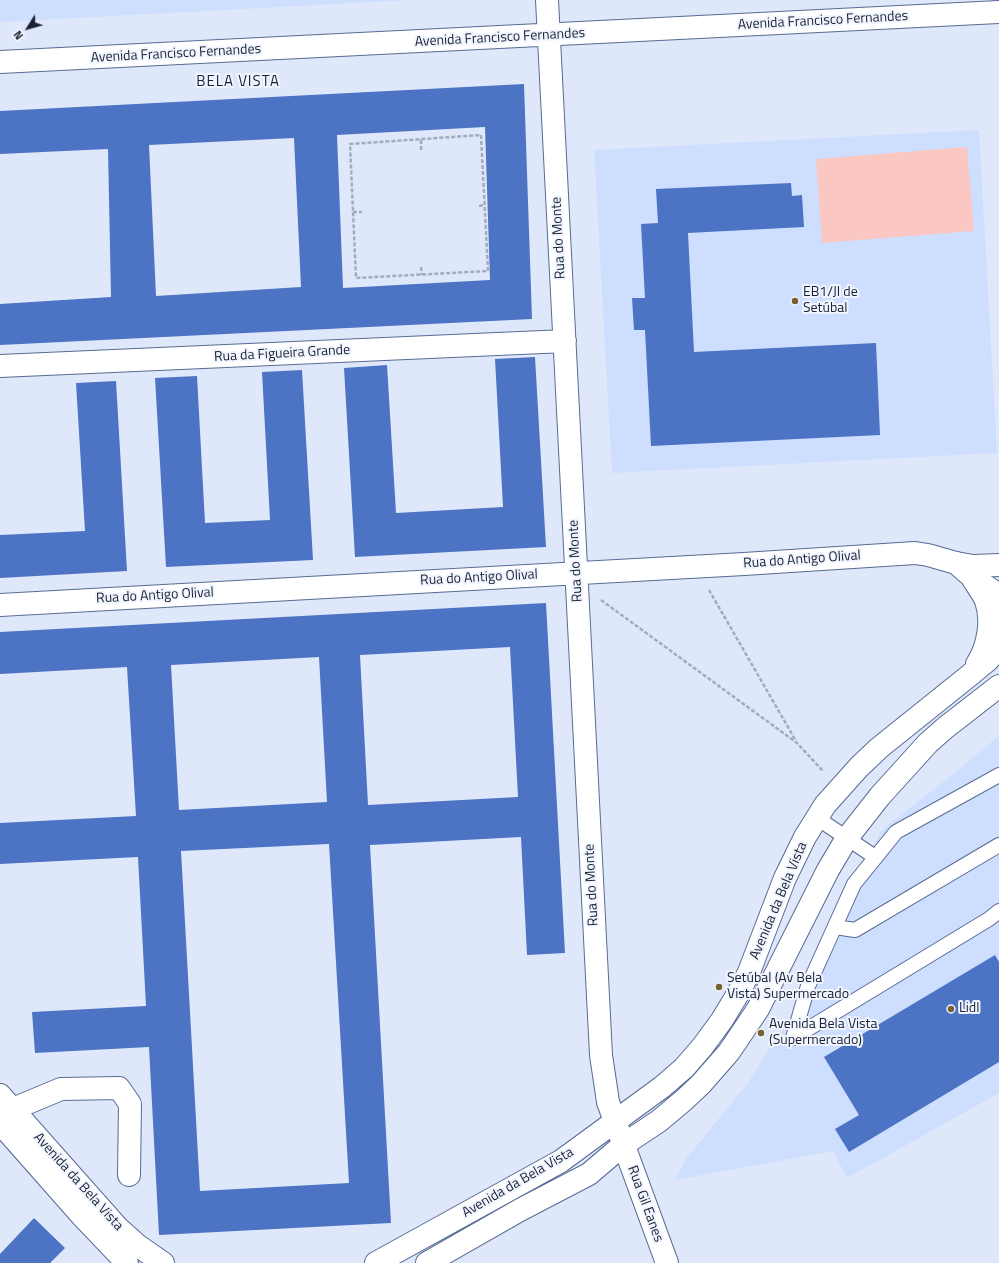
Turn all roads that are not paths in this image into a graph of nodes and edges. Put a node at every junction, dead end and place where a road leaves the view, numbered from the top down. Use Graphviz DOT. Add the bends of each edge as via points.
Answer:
graph roads {
  1 [pos="547,0"];
  2 [pos="999,12"];
  3 [pos="549,36"];
  4 [pos="0,62"];
  5 [pos="565,341"];
  6 [pos="0,366"];
  7 [pos="999,565"];
  8 [pos="966,568"];
  9 [pos="577,572"];
  10 [pos="999,576"];
  11 [pos="999,595"];
  12 [pos="0,604"];
  13 [pos="999,647"];
  14 [pos="970,675"];
  15 [pos="998,688"];
  16 [pos="999,775"];
  17 [pos="817,818"];
  18 [pos="847,838"];
  19 [pos="999,844"];
  20 [pos="876,857"];
  21 [pos="999,911"];
  22 [pos="835,927"];
  23 [pos="4,1109"];
  24 [pos="614,1121"];
  25 [pos="623,1145"];
  26 [pos="129,1175"];
  27 [pos="127,1263"];
  28 [pos="163,1263"];
  29 [pos="376,1263"];
  30 [pos="427,1263"];
  31 [pos="666,1263"];
  1 -- 3 [label="street, Rua do Monte"];
  2 -- 3 [label="street, Avenida Francisco Fernandes"];
  3 -- 4 [label="street, Avenida Francisco Fernandes"];
  3 -- 5 [label="street, Rua do Monte"];
  5 -- 6 [label="street, Rua da Figueira Grande"];
  5 -- 9 [label="street, Rua do Monte"];
  7 -- 8 [label="street"];
  8 -- 9 [label="street, Rua do Antigo Olival" via="914,553"];
  8 -- 10 [label="street"];
  8 -- 11 [label="street"];
  8 -- 14 [label="street" via="986,601 989,616 984,651"];
  9 -- 12 [label="street, Rua do Antigo Olival"];
  9 -- 24 [label="street, Rua do Monte" via="601,1055 608,1102"];
  13 -- 14 [label="street, Avenida da Bela Vista"];
  14 -- 17 [label="street, Avenida da Bela Vista" via="879,748 839,788"];
  15 -- 18 [label="street, Avenida da Bela Vista" via="928,743 880,796"];
  16 -- 20 [label="lane" via="896,832"];
  17 -- 18 [label="lane"];
  17 -- 24 [label="street, Avenida da Bela Vista" via="785,878 749,972 722,1020 684,1068"];
  18 -- 20 [label="lane"];
  18 -- 25 [label="street, Avenida da Bela Vista" via="828,870 758,1009 729,1052 684,1100"];
  19 -- 22 [label="lane" via="855,930"];
  20 -- 22 [label="lane" via="854,884"];
  21 -- 22 [label="lane" via="793,1038 808,986"];
  23 -- 26 [label="street" via="61,1089 118,1088 130,1104"];
  23 -- 27 [label="street, Avenida da Bela Vista" via="83,1217"];
  23 -- 28 [label="street, Avenida da Bela Vista" via="118,1228 136,1245"];
  24 -- 25 [label="street, Rua do Monte"];
  24 -- 29 [label="street, Avenida da Bela Vista" via="561,1161"];
  25 -- 30 [label="street, Avenida da Bela Vista" via="588,1174"];
  25 -- 31 [label="street, Rua Gil Eanes"];
}
